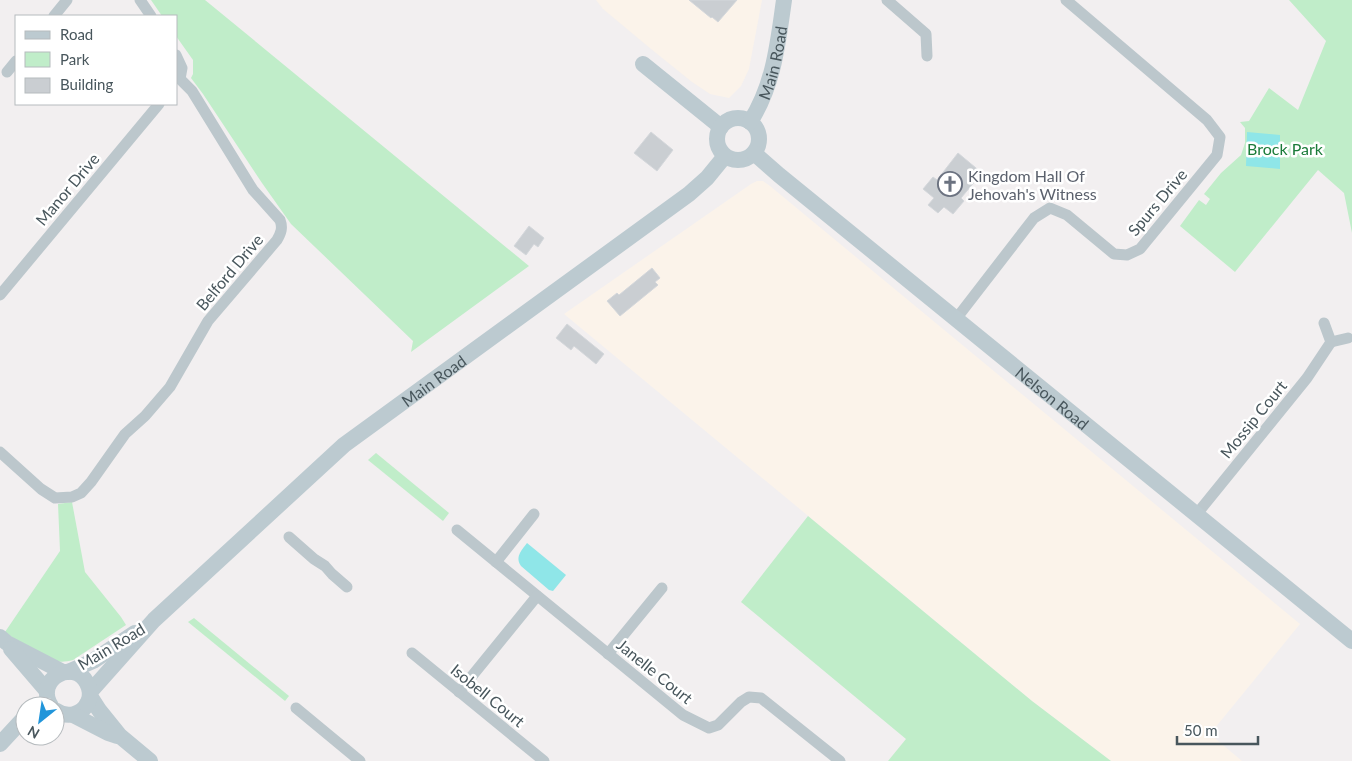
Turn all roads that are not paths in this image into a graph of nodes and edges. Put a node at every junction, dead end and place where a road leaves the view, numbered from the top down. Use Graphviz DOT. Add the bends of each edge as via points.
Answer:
graph roads {
  1 [pos="67,0"];
  2 [pos="140,0"];
  3 [pos="784,0"];
  4 [pos="887,0"];
  5 [pos="1066,0"];
  6 [pos="55,15"];
  7 [pos="150,15"];
  8 [pos="927,56"];
  9 [pos="178,59"];
  10 [pos="15,62"];
  11 [pos="643,64"];
  12 [pos="7,72"];
  13 [pos="178,81"];
  14 [pos="158,105"];
  15 [pos="750,122"];
  16 [pos="721,127"];
  17 [pos="754,153"];
  18 [pos="725,156"];
  19 [pos="0,295"];
  20 [pos="956,319"];
  21 [pos="1324,323"];
  22 [pos="1348,338"];
  23 [pos="1331,342"];
  24 [pos="0,452"];
  25 [pos="534,514"];
  26 [pos="1196,514"];
  27 [pos="457,530"];
  28 [pos="289,537"];
  29 [pos="496,562"];
  30 [pos="348,587"];
  31 [pos="662,588"];
  32 [pos="537,596"];
  33 [pos="154,620"];
  34 [pos="3,640"];
  35 [pos="1352,641"];
  36 [pos="412,653"];
  37 [pos="608,654"];
  38 [pos="66,672"];
  39 [pos="459,692"];
  40 [pos="90,694"];
  41 [pos="48,696"];
  42 [pos="296,708"];
  43 [pos="65,715"];
  44 [pos="65,716"];
  45 [pos="15,728"];
  46 [pos="120,736"];
  47 [pos="15,739"];
  48 [pos="0,745"];
  49 [pos="150,761"];
  50 [pos="360,761"];
  51 [pos="544,761"];
  52 [pos="840,761"];
  1 -- 6 [label="street"];
  2 -- 7 [label="street"];
  3 -- 15 [label="main road, Main Road" via="770,80 759,109"];
  4 -- 8 [label="street" via="926,34"];
  5 -- 20 [label="street, Spurs Drive" via="1207,120 1220,137 1217,155 1140,249 1127,255 1114,254 1067,215 1050,208 1034,218"];
  9 -- 13 [label="street, Belford Drive" via="182,68"];
  10 -- 12 [label="street"];
  11 -- 16 [label="main road"];
  13 -- 24 [label="street, Belford Drive" via="192,91 253,190 280,220 281,232 208,321 170,387 126,434 81,493 55,498 40,489"];
  14 -- 19 [label="street, Manor Drive"];
  15 -- 16 [label="main road" via="732,119"];
  15 -- 17 [label="main road" via="759,140"];
  16 -- 18 [label="main road" via="717,139"];
  17 -- 18 [label="main road" via="738,160"];
  17 -- 20 [label="main road, Nelson Road"];
  18 -- 33 [label="main road, Main Road" via="689,194 344,445"];
  20 -- 26 [label="main road, Nelson Road"];
  21 -- 23 [label="street"];
  22 -- 23 [label="street"];
  23 -- 26 [label="street, Mossip Court" via="1307,378"];
  25 -- 29 [label="street"];
  26 -- 35 [label="main road, Nelson Road"];
  27 -- 29 [label="street, Janelle Court"];
  28 -- 30 [label="street"];
  29 -- 32 [label="street, Janelle Court"];
  31 -- 37 [label="street"];
  32 -- 37 [label="street, Janelle Court"];
  32 -- 39 [label="street"];
  33 -- 38 [label="main road, Main Road" via="93,661"];
  33 -- 40 [label="main road, Main Road"];
  34 -- 38 [label="main road"];
  34 -- 41 [label="main road"];
  36 -- 39 [label="street, Isobell Court"];
  37 -- 52 [label="street, Janelle Court" via="682,715 709,728 718,725 749,697 761,698"];
  38 -- 40 [label="main road" via="83,678"];
  38 -- 41 [label="main road" via="51,680"];
  39 -- 51 [label="street, Isobell Court"];
  40 -- 43 [label="main road, Main Road" via="84,708"];
  40 -- 46 [label="main road"];
  42 -- 50 [label="street"];
  44 -- 46 [label="main road"];
  45 -- 48 [label="main road"];
  46 -- 49 [label="main road"];
  47 -- 48 [label="main road"];
}
